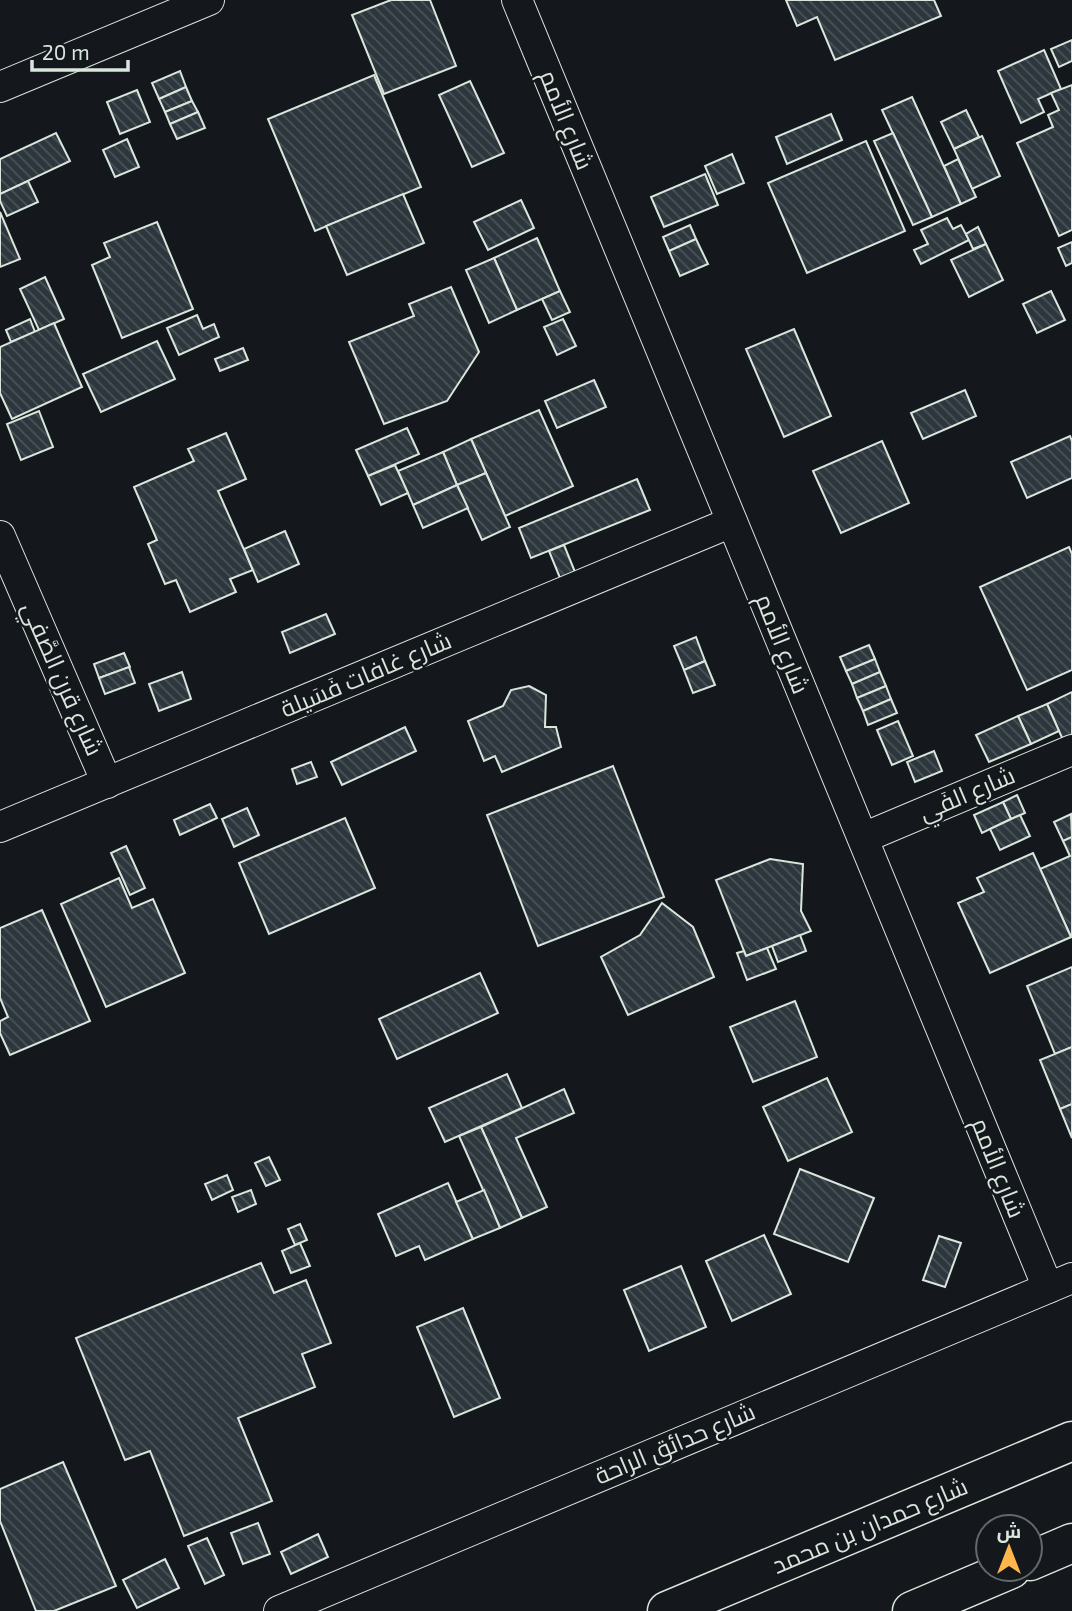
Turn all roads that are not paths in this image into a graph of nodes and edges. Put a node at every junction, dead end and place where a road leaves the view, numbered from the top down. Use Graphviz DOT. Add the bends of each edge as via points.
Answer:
graph roads {
  1 [pos="209,0"];
  2 [pos="517,0"];
  3 [pos="0,87"];
  4 [pos="732,523"];
  5 [pos="0,537"];
  6 [pos="1072,750"];
  7 [pos="107,783"];
  8 [pos="0,827"];
  9 [pos="863,838"];
  10 [pos="1060,1283"];
  11 [pos="1072,1441"];
  12 [pos="1072,1543"];
  13 [pos="1044,1555"];
  14 [pos="978,1583"];
  15 [pos="279,1611"];
  16 [pos="667,1611"];
  17 [pos="912,1611"];
  1 -- 3 [label="street"];
  2 -- 4 [label="street, شارع الأمم"];
  4 -- 7 [label="street, شارع غافات فَسَيلة"];
  4 -- 9 [label="street, شارع الأمم"];
  5 -- 7 [label="street, شارع قرن الصَّفي"];
  6 -- 9 [label="street, شارع الفَي"];
  7 -- 8 [label="street, شارع غافات فَسَيلة"];
  9 -- 10 [label="street, شارع الأمم"];
  10 -- 15 [label="street, شارع حدائق الراحة"];
  11 -- 16 [label="main road, شارع حمدان بن محمد"];
  12 -- 13 [label="main road"];
  14 -- 17 [label="main road"];
}
